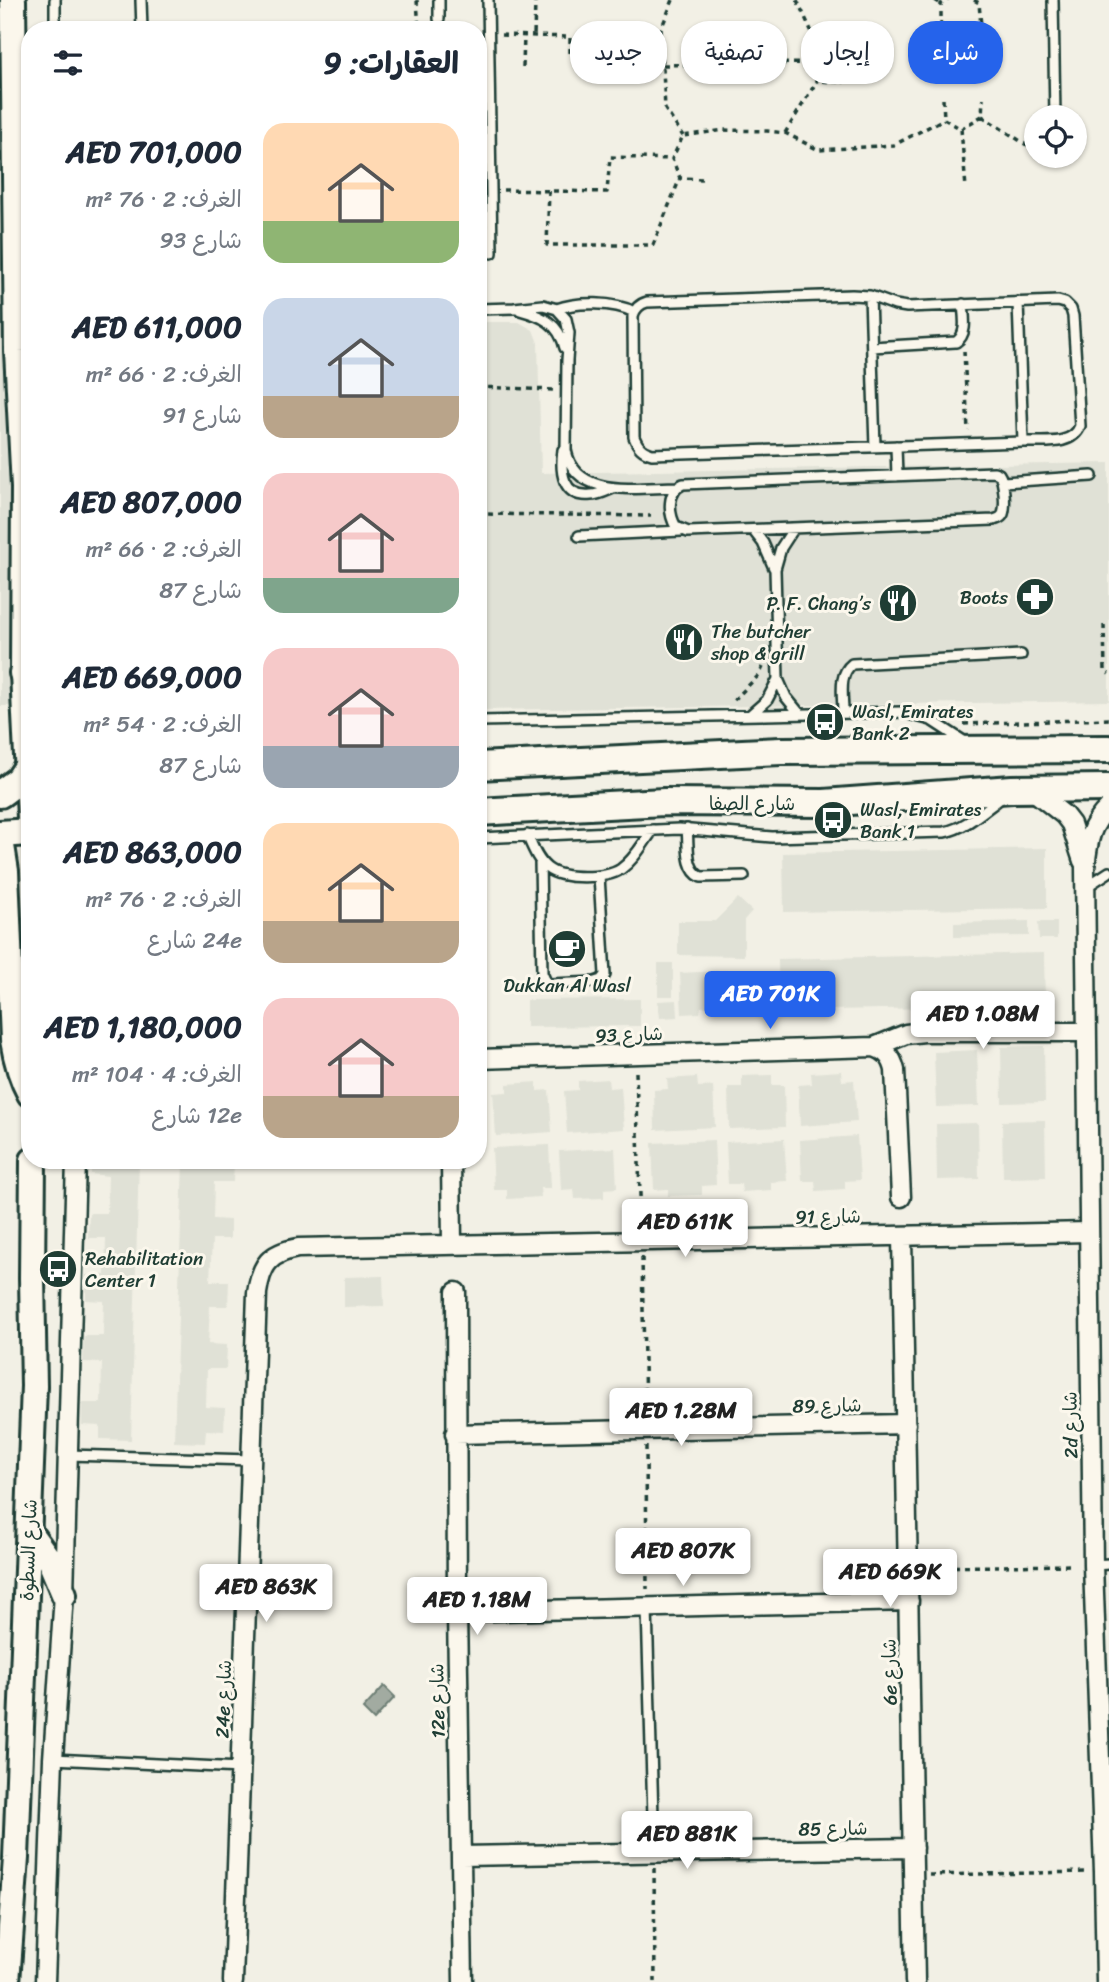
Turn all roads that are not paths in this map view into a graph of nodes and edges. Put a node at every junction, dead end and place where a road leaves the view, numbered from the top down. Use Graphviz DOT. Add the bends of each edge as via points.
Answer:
graph roads {
  1 [pos="13,0"];
  2 [pos="55,0"];
  3 [pos="141,0"];
  4 [pos="439,0"];
  5 [pos="488,0"];
  6 [pos="1053,0"];
  7 [pos="439,19"];
  8 [pos="55,21"];
  9 [pos="142,21"];
  10 [pos="1055,105"];
  11 [pos="492,253"];
  12 [pos="21,286"];
  13 [pos="870,296"];
  14 [pos="1018,302"];
  15 [pos="963,304"];
  16 [pos="513,308"];
  17 [pos="487,309"];
  18 [pos="557,309"];
  19 [pos="634,312"];
  20 [pos="872,348"];
  21 [pos="566,360"];
  22 [pos="566,435"];
  23 [pos="1023,442"];
  24 [pos="896,446"];
  25 [pos="875,447"];
  26 [pos="897,476"];
  27 [pos="1092,476"];
  28 [pos="1003,482"];
  29 [pos="677,487"];
  30 [pos="615,488"];
  31 [pos="794,528"];
  32 [pos="753,530"];
  33 [pos="681,531"];
  34 [pos="579,536"];
  35 [pos="775,569"];
  36 [pos="1021,655"];
  37 [pos="778,679"];
  38 [pos="843,712"];
  39 [pos="799,713"];
  40 [pos="749,716"];
  41 [pos="487,721"];
  42 [pos="1107,747"];
  43 [pos="975,750"];
  44 [pos="487,766"];
  45 [pos="21,768"];
  46 [pos="0,770"];
  47 [pos="21,777"];
  48 [pos="1109,788"];
  49 [pos="1021,789"];
  50 [pos="0,794"];
  51 [pos="21,801"];
  52 [pos="0,806"];
  53 [pos="1109,807"];
  54 [pos="487,812"];
  55 [pos="653,830"];
  56 [pos="687,830"];
  57 [pos="21,833"];
  58 [pos="0,834"];
  59 [pos="527,835"];
  60 [pos="487,837"];
  61 [pos="540,861"];
  62 [pos="3,866"];
  63 [pos="1085,868"];
  64 [pos="1109,872"];
  65 [pos="599,876"];
  66 [pos="744,876"];
  67 [pos="1086,887"];
  68 [pos="1086,1032"];
  69 [pos="874,1047"];
  70 [pos="487,1059"];
  71 [pos="21,1075"];
  72 [pos="33,1169"];
  73 [pos="76,1169"];
  74 [pos="451,1169"];
  75 [pos="901,1197"];
  76 [pos="1089,1232"];
  77 [pos="902,1236"];
  78 [pos="452,1243"];
  79 [pos="274,1255"];
  80 [pos="456,1292"];
  81 [pos="906,1424"];
  82 [pos="455,1434"];
  83 [pos="67,1455"];
  84 [pos="252,1460"];
  85 [pos="29,1532"];
  86 [pos="1101,1564"];
  87 [pos="64,1594"];
  88 [pos="909,1601"];
  89 [pos="647,1608"];
  90 [pos="457,1612"];
  91 [pos="1104,1719"];
  92 [pos="53,1759"];
  93 [pos="242,1768"];
  94 [pos="913,1848"];
  95 [pos="654,1852"];
  96 [pos="461,1856"];
  97 [pos="1107,1963"];
  98 [pos="7,1982"];
  99 [pos="46,1982"];
  100 [pos="233,1982"];
  101 [pos="463,1982"];
  102 [pos="915,1982"];
  103 [pos="1106,1982"];
  1 -- 12 [label="main road"];
  2 -- 8 [label="lane"];
  3 -- 9 [label="lane"];
  4 -- 7 [label="lane"];
  5 -- 11 [label="lane"];
  6 -- 10 [label="lane"];
  13 -- 15 [label="lane" via="907,307"];
  13 -- 19 [label="lane" via="647,302"];
  13 -- 20 [label="lane"];
  14 -- 15 [label="lane"];
  14 -- 23 [label="lane"];
  14 -- 23 [label="lane" via="1058,301 1071,309 1080,426 1066,440"];
  15 -- 20 [label="lane" via="963,337 956,342"];
  16 -- 17 [label="lane"];
  16 -- 18 [label="lane" via="543,305"];
  16 -- 21 [label="lane" via="543,317 557,329"];
  18 -- 19 [label="lane" via="603,304"];
  18 -- 21 [label="lane" via="569,326"];
  19 -- 25 [label="lane" via="634,437 643,451"];
  20 -- 25 [label="lane"];
  21 -- 22 [label="lane"];
  22 -- 30 [label="lane" via="567,458 576,474 591,484"];
  22 -- 30 [label="lane" via="561,466 568,487 589,496"];
  23 -- 24 [label="lane"];
  24 -- 25 [label="lane"];
  24 -- 26 [label="lane"];
  26 -- 28 [label="lane" via="994,472"];
  26 -- 29 [label="lane"];
  27 -- 28 [label="lane"];
  28 -- 31 [label="lane" via="1004,511 994,520"];
  29 -- 30 [label="lane"];
  29 -- 33 [label="lane" via="671,499 672,517"];
  31 -- 32 [label="lane"];
  31 -- 35 [label="lane"];
  32 -- 33 [label="lane"];
  32 -- 35 [label="lane"];
  33 -- 34 [label="lane"];
  35 -- 37 [label="lane"];
  36 -- 38 [label="lane" via="852,664 842,679"];
  37 -- 39 [label="lane"];
  37 -- 40 [label="lane" via="767,700"];
  38 -- 39 [label="lane"];
  38 -- 43 [label="lane" via="921,716"];
  39 -- 40 [label="lane"];
  40 -- 41 [label="lane"];
  42 -- 43 [label="main road"];
  43 -- 44 [label="main road" via="782,751"];
  45 -- 46 [label="main road"];
  47 -- 50 [label="main road"];
  48 -- 49 [label="main road, شارع الصفا"];
  49 -- 54 [label="main road, شارع الصفا" via="824,803 664,802"];
  49 -- 56 [label="lane" via="968,823 944,832 772,836"];
  49 -- 63 [label="street, 2d شارع" via="1064,816"];
  51 -- 52 [label="main road"];
  53 -- 63 [label="street, 2d شارع" via="1092,828"];
  55 -- 56 [label="lane"];
  55 -- 59 [label="lane"];
  55 -- 65 [label="lane" via="623,867"];
  56 -- 66 [label="lane" via="690,866 696,875"];
  57 -- 58 [label="main road"];
  58 -- 62 [label="main road"];
  59 -- 60 [label="lane"];
  59 -- 61 [label="lane"];
  61 -- 65 [label="lane" via="555,873"];
  61 -- 65 [label="lane" via="542,973 551,984 595,982 605,975"];
  62 -- 71 [label="main road" via="13,1040"];
  63 -- 67 [label="street, 2d شارع"];
  64 -- 67 [label="lane"];
  67 -- 68 [label="street, 2d شارع"];
  68 -- 69 [label="street, شارع 93" via="924,1032"];
  68 -- 76 [label="street, 2d شارع"];
  69 -- 70 [label="street, شارع 93"];
  69 -- 75 [label="street" via="888,1055 895,1070"];
  72 -- 85 [label="main road, شارع السطوة"];
  73 -- 83 [label="street, شارع السطوة"];
  74 -- 78 [label="street"];
  76 -- 77 [label="street, شارع 91"];
  76 -- 86 [label="street, 2d شارع"];
  77 -- 78 [label="street, شارع 91"];
  77 -- 81 [label="street, 6e شارع"];
  78 -- 79 [label="street, شارع 91" via="298,1248"];
  79 -- 84 [label="street, 24e شارع" via="265,1265 257,1293"];
  80 -- 82 [label="street, 12e شارع"];
  81 -- 82 [label="street, شارع 89"];
  81 -- 88 [label="street, 6e شارع"];
  82 -- 90 [label="street, 12e شارع"];
  83 -- 84 [label="lane"];
  83 -- 87 [label="street, شارع السطوة"];
  84 -- 93 [label="street, 24e شارع"];
  85 -- 87 [label="main road" via="50,1561"];
  85 -- 98 [label="main road, شارع السطوة"];
  86 -- 91 [label="street, 2d شارع"];
  87 -- 92 [label="street, شارع السطوة"];
  88 -- 89 [label="street"];
  88 -- 94 [label="street, 6e شارع"];
  89 -- 90 [label="street"];
  89 -- 95 [label="lane"];
  90 -- 96 [label="street, 12e شارع"];
  91 -- 97 [label="street, 2d شارع"];
  92 -- 93 [label="lane"];
  92 -- 99 [label="street, شارع السطوة"];
  93 -- 100 [label="street, 24e شارع"];
  94 -- 95 [label="street, شارع 85"];
  94 -- 102 [label="street, 6e شارع"];
  95 -- 96 [label="street, شارع 85"];
  96 -- 101 [label="street, 12e شارع"];
  97 -- 103 [label="street, 2d شارع"];
}
